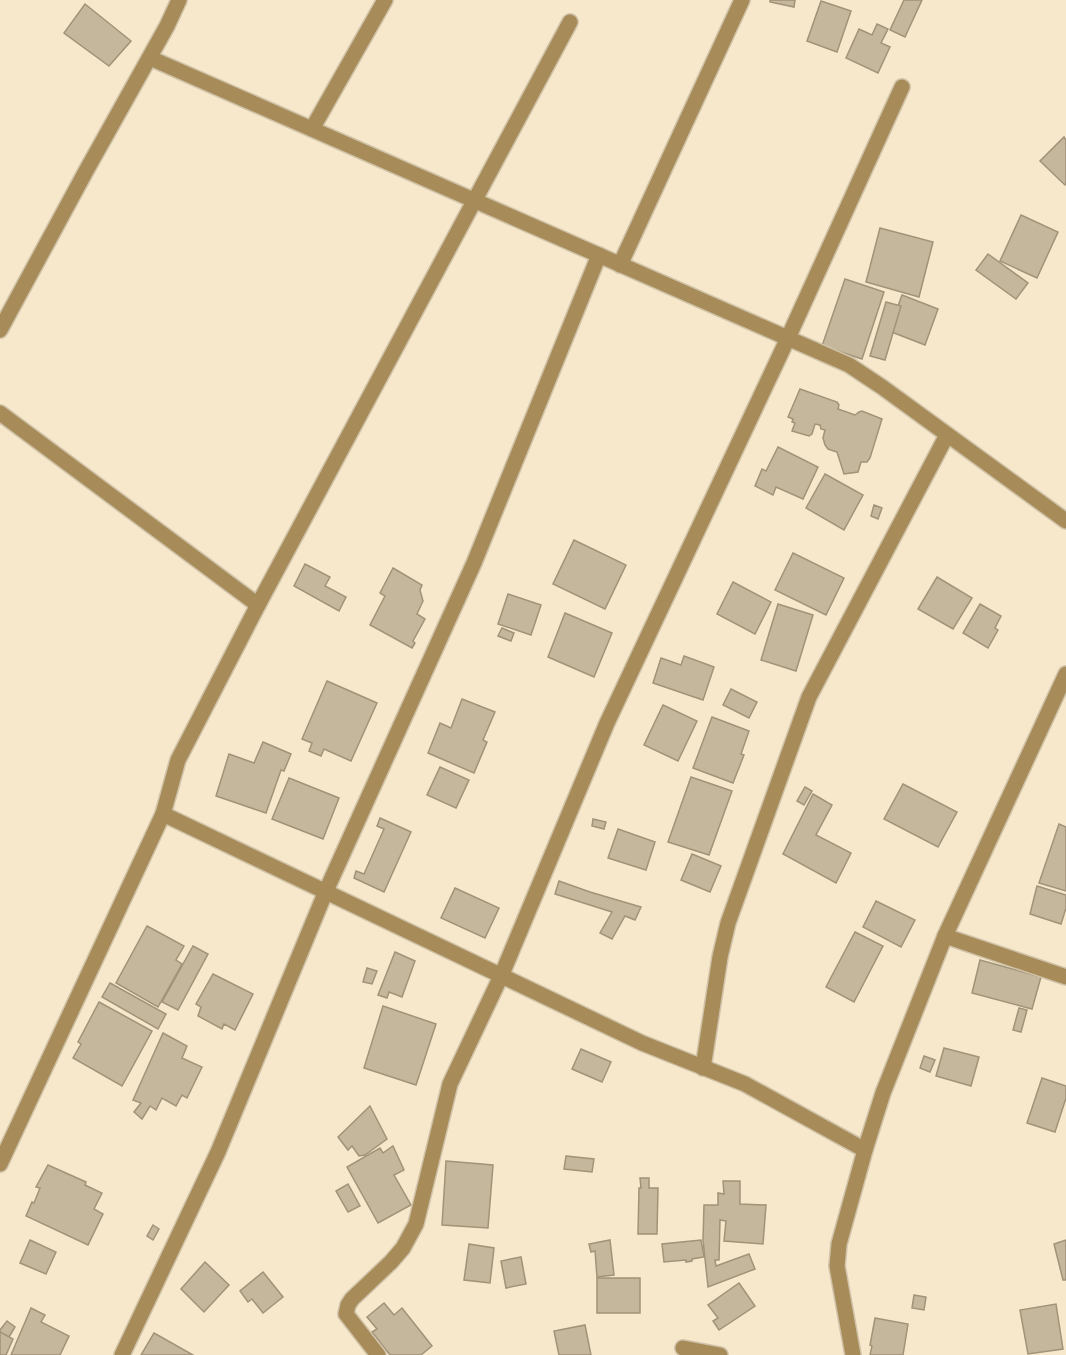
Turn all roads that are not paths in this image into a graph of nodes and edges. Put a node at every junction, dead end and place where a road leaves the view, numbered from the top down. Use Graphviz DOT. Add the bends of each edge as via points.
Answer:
graph roads {
  1 [pos="179,0"];
  2 [pos="385,0"];
  3 [pos="742,0"];
  4 [pos="570,22"];
  5 [pos="150,58"];
  6 [pos="902,87"];
  7 [pos="312,129"];
  8 [pos="474,201"];
  9 [pos="599,255"];
  10 [pos="620,265"];
  11 [pos="0,330"];
  12 [pos="788,338"];
  13 [pos="0,413"];
  14 [pos="947,435"];
  15 [pos="1066,521"];
  16 [pos="258,605"];
  17 [pos="1066,674"];
  18 [pos="163,814"];
  19 [pos="326,891"];
  20 [pos="945,936"];
  21 [pos="502,974"];
  22 [pos="1066,977"];
  23 [pos="703,1068"];
  24 [pos="865,1150"];
  25 [pos="0,1164"];
  26 [pos="683,1348"];
  27 [pos="122,1355"];
  28 [pos="378,1355"];
  29 [pos="720,1355"];
  30 [pos="853,1355"];
  1 -- 5 [label="street"];
  2 -- 7 [label="street"];
  3 -- 10 [label="street"];
  4 -- 8 [label="street"];
  5 -- 7 [label="street"];
  5 -- 11 [label="street"];
  6 -- 12 [label="street"];
  7 -- 8 [label="street"];
  8 -- 9 [label="street"];
  8 -- 16 [label="street"];
  9 -- 10 [label="street"];
  9 -- 19 [label="street" via="474,563"];
  10 -- 12 [label="street"];
  12 -- 14 [label="street" via="849,365"];
  12 -- 21 [label="street" via="607,723"];
  13 -- 16 [label="street"];
  14 -- 15 [label="street"];
  14 -- 23 [label="street" via="809,697 728,923"];
  16 -- 18 [label="street" via="178,760"];
  17 -- 20 [label="street"];
  18 -- 19 [label="street"];
  18 -- 25 [label="street"];
  19 -- 21 [label="street"];
  19 -- 27 [label="street" via="218,1152"];
  20 -- 22 [label="street"];
  20 -- 24 [label="street" via="883,1093"];
  21 -- 23 [label="street" via="642,1043"];
  21 -- 28 [label="street" via="450,1084 416,1224 403,1248 348,1305 346,1314"];
  23 -- 24 [label="street" via="745,1084"];
  24 -- 30 [label="street" via="837,1266"];
  26 -- 29 [label="street"];
}
